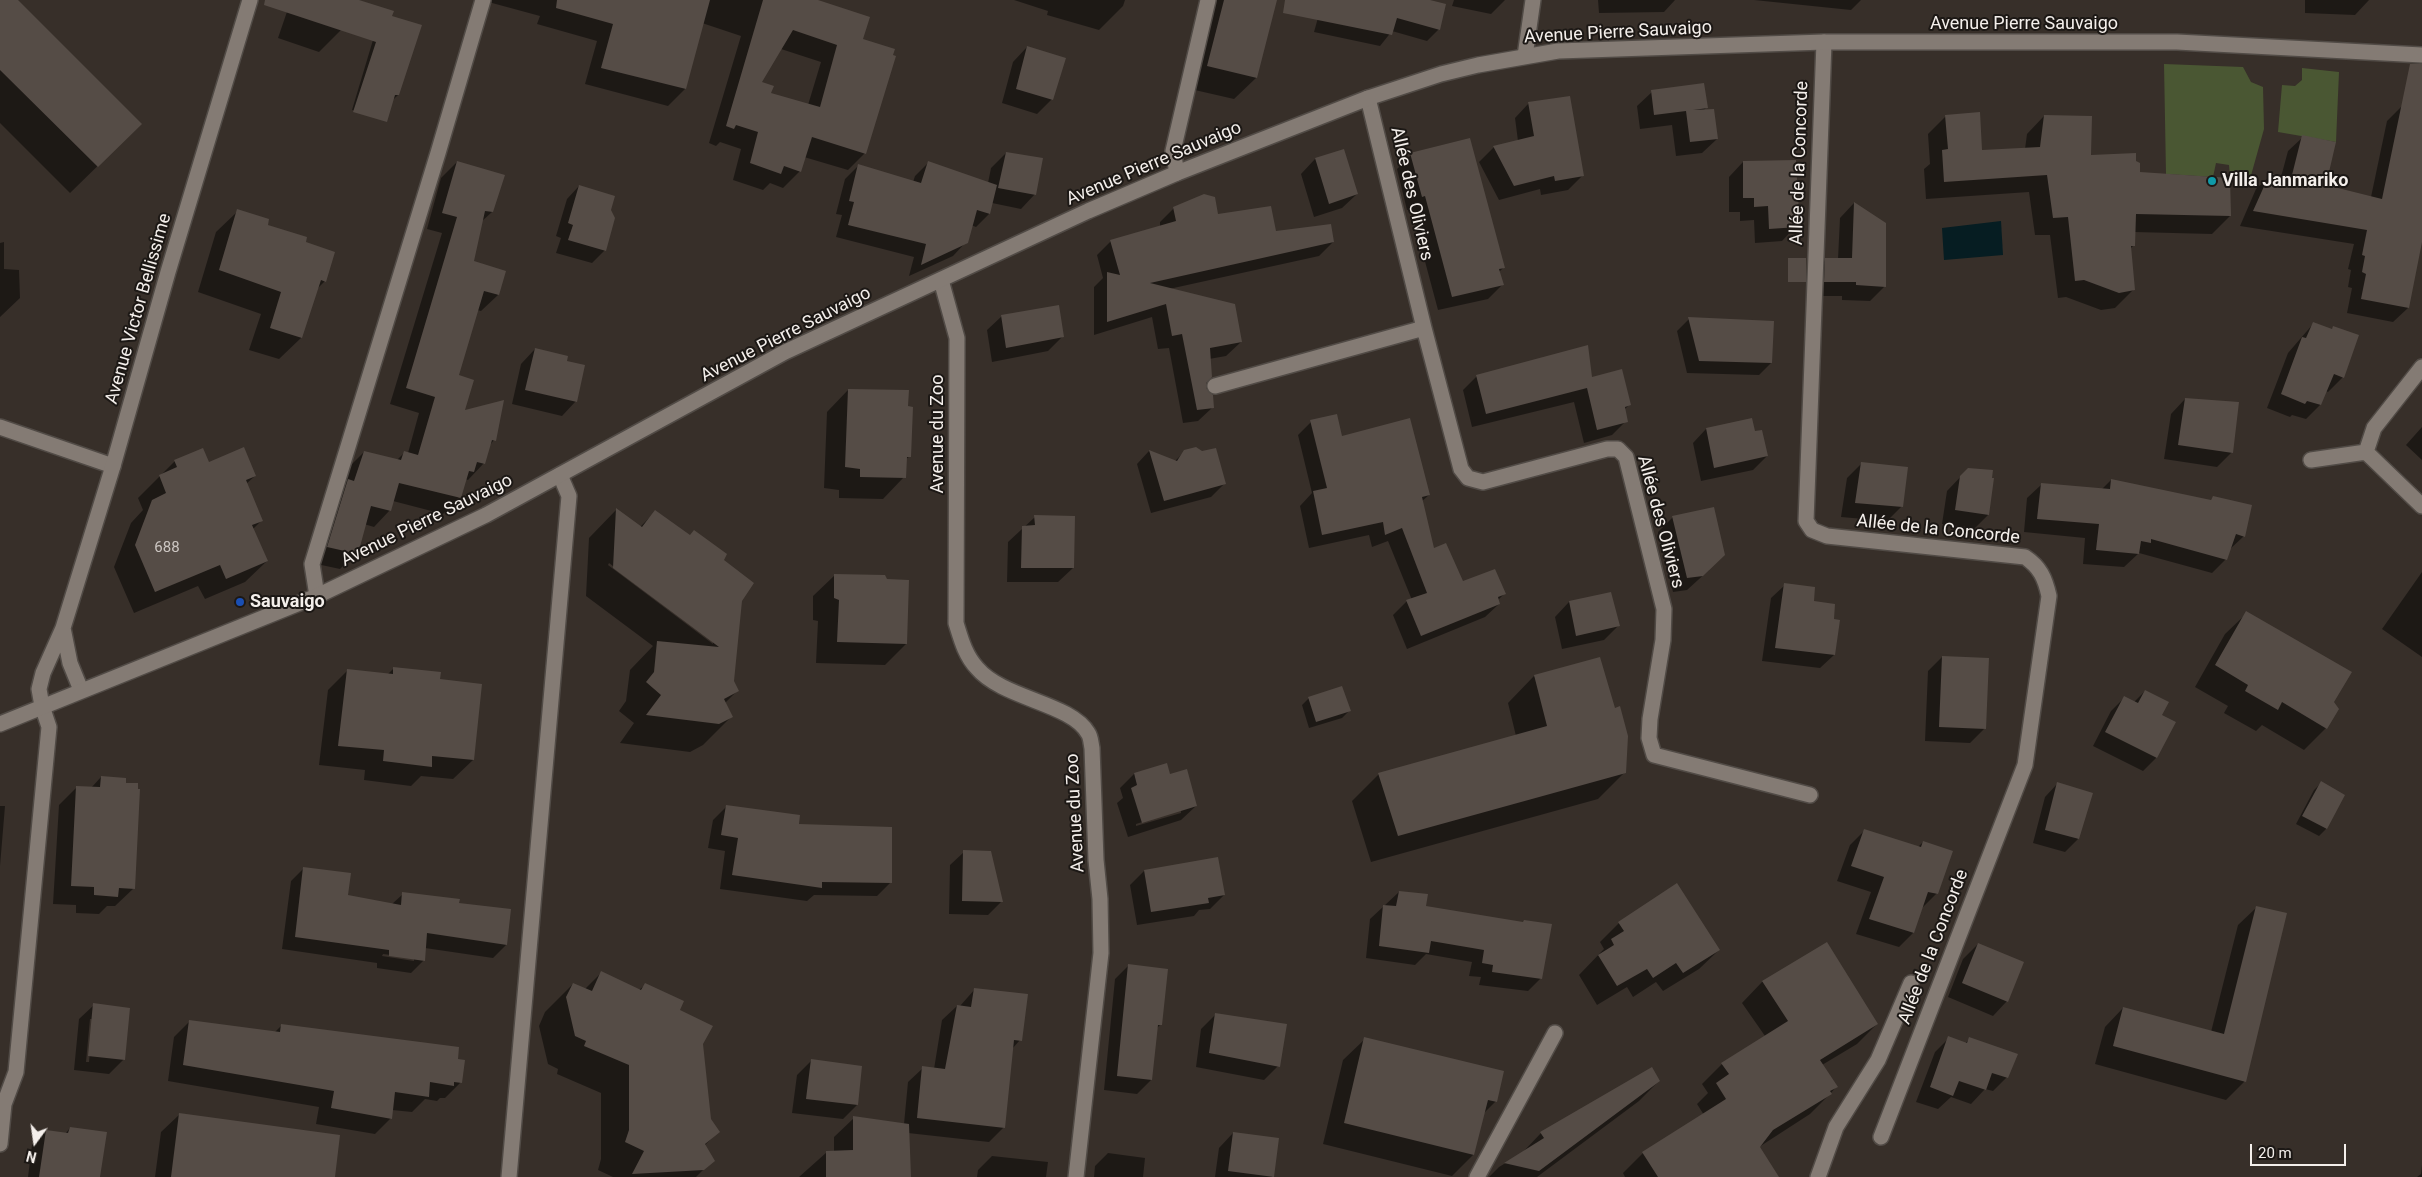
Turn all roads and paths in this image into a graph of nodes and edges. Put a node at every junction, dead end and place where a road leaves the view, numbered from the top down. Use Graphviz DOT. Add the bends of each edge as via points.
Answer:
graph roads {
  1 [pos="250,0"];
  2 [pos="483,0"];
  3 [pos="1208,0"];
  4 [pos="1533,0"];
  5 [pos="1824,42"];
  6 [pos="2422,55"];
  7 [pos="1525,56"];
  8 [pos="1368,98"];
  9 [pos="1178,173"];
  10 [pos="941,280"];
  11 [pos="1424,328"];
  12 [pos="2422,367"];
  13 [pos="1214,386"];
  14 [pos="0,427"];
  15 [pos="2366,452"];
  16 [pos="2311,460"];
  17 [pos="113,466"];
  18 [pos="560,475"];
  19 [pos="2422,506"];
  20 [pos="317,596"];
  21 [pos="63,628"];
  22 [pos="81,690"];
  23 [pos="42,706"];
  24 [pos="0,724"];
  25 [pos="1810,795"];
  26 [pos="1911,983"];
  27 [pos="1555,1032"];
  28 [pos="1881,1137"];
  29 [pos="0,1144"];
  30 [pos="509,1177"];
  31 [pos="1076,1177"];
  32 [pos="1477,1177"];
  33 [pos="1818,1177"];
  1 -- 17 [label="street, Avenue Victor Bellissime"];
  2 -- 20 [label="street" via="312,564"];
  3 -- 9 [label="street" via="1174,151"];
  4 -- 7 [label="street"];
  5 -- 6 [label="street, Avenue Pierre Sauvaigo" via="2177,42"];
  5 -- 7 [label="street, Avenue Pierre Sauvaigo" via="1558,51"];
  5 -- 28 [label="street, Allée de la Concorde" via="1806,521 1812,530 1827,536 2025,557 2037,565 2049,596 2025,765"];
  7 -- 8 [label="street, Avenue Pierre Sauvaigo" via="1441,74"];
  8 -- 9 [label="street, Avenue Pierre Sauvaigo"];
  8 -- 11 [label="street, Allée des Oliviers"];
  9 -- 10 [label="street, Avenue Pierre Sauvaigo"];
  10 -- 18 [label="street, Avenue Pierre Sauvaigo" via="785,352"];
  10 -- 31 [label="street, Avenue du Zoo" via="957,338 956,623 964,650 977,669 997,685 1075,719 1089,734 1092,748 1101,953"];
  11 -- 13 [label="street"];
  11 -- 25 [label="street, Allée des Oliviers" via="1461,469 1468,478 1483,482 1606,449 1618,449 1626,457 1664,610 1663,640 1650,719 1649,738 1654,755"];
  12 -- 15 [label="street" via="2374,428"];
  14 -- 17 [label="street"];
  15 -- 16 [label="street"];
  15 -- 19 [label="street"];
  17 -- 21 [label="street, Avenue Victor Bellissime"];
  18 -- 20 [label="street, Avenue Pierre Sauvaigo" via="486,515"];
  18 -- 30 [label="street" via="569,496"];
  20 -- 22 [label="street, Avenue Pierre Sauvaigo"];
  21 -- 22 [label="street, Avenue Victor Bellissime" via="70,663"];
  21 -- 23 [label="street, Avenue Victor Bellissime" via="43,673 39,689"];
  22 -- 23 [label="street, Avenue Pierre Sauvaigo"];
  23 -- 24 [label="street, Avenue Pierre Sauvaigo"];
  23 -- 29 [label="street, Avenue Victor Bellissime" via="49,727 48,747 16,1072 4,1104"];
  26 -- 33 [label="street" via="1878,1060 1836,1127"];
  27 -- 32 [label="street"];
}
